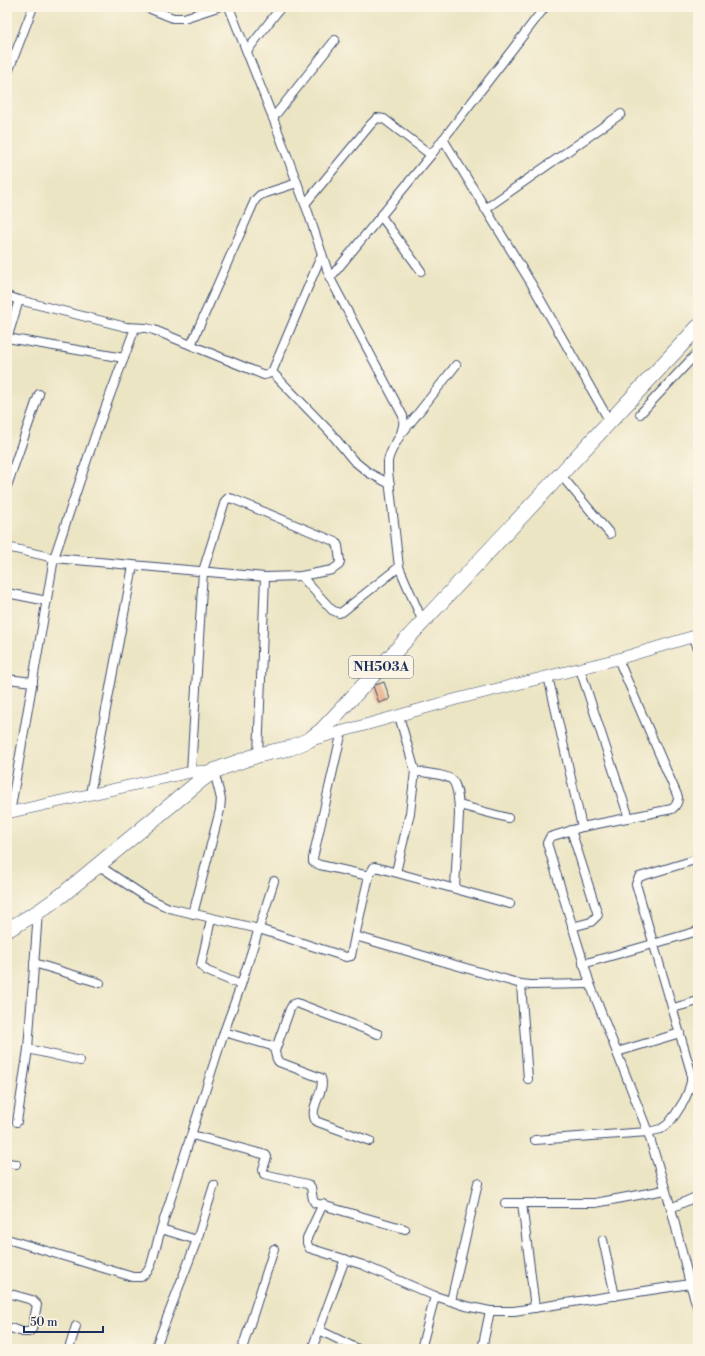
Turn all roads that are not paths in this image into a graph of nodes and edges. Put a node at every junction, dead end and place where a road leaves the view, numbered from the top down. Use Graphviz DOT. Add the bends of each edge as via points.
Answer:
graph roads {
  1 [pos="33,7"];
  2 [pos="146,7"];
  3 [pos="218,7"];
  4 [pos="229,7"];
  5 [pos="281,7"];
  6 [pos="545,7"];
  7 [pos="335,40"];
  8 [pos="247,51"];
  9 [pos="7,75"];
  10 [pos="621,114"];
  11 [pos="274,118"];
  12 [pos="443,139"];
  13 [pos="431,155"];
  14 [pos="298,183"];
  15 [pos="305,204"];
  16 [pos="486,209"];
  17 [pos="381,216"];
  18 [pos="322,254"];
  19 [pos="421,271"];
  20 [pos="330,278"];
  21 [pos="7,296"];
  22 [pos="19,300"];
  23 [pos="698,327"];
  24 [pos="135,328"];
  25 [pos="7,339"];
  26 [pos="687,339"];
  27 [pos="191,345"];
  28 [pos="697,354"];
  29 [pos="124,358"];
  30 [pos="456,365"];
  31 [pos="272,372"];
  32 [pos="39,394"];
  33 [pos="640,414"];
  34 [pos="610,422"];
  35 [pos="402,433"];
  36 [pos="560,474"];
  37 [pos="390,484"];
  38 [pos="7,486"];
  39 [pos="610,534"];
  40 [pos="7,547"];
  41 [pos="54,558"];
  42 [pos="133,566"];
  43 [pos="400,567"];
  44 [pos="203,571"];
  45 [pos="301,576"];
  46 [pos="265,577"];
  47 [pos="7,593"];
  48 [pos="47,601"];
  49 [pos="422,622"];
  50 [pos="696,636"];
  51 [pos="698,650"];
  52 [pos="618,659"];
  53 [pos="580,669"];
  54 [pos="548,676"];
  55 [pos="7,678"];
  56 [pos="33,682"];
  57 [pos="399,716"];
  58 [pos="342,731"];
  59 [pos="309,740"];
  60 [pos="258,755"];
  61 [pos="214,771"];
  62 [pos="415,771"];
  63 [pos="191,772"];
  64 [pos="90,794"];
  65 [pos="459,805"];
  66 [pos="8,813"];
  67 [pos="508,818"];
  68 [pos="629,818"];
  69 [pos="582,827"];
  70 [pos="571,830"];
  71 [pos="698,859"];
  72 [pos="98,865"];
  73 [pos="396,872"];
  74 [pos="369,876"];
  75 [pos="274,881"];
  76 [pos="455,888"];
  77 [pos="510,904"];
  78 [pos="38,912"];
  79 [pos="193,914"];
  80 [pos="211,918"];
  81 [pos="572,927"];
  82 [pos="259,929"];
  83 [pos="7,930"];
  84 [pos="698,931"];
  85 [pos="355,936"];
  86 [pos="654,944"];
  87 [pos="34,963"];
  88 [pos="583,964"];
  89 [pos="100,983"];
  90 [pos="521,984"];
  91 [pos="590,984"];
  92 [pos="241,985"];
  93 [pos="698,1001"];
  94 [pos="673,1008"];
  95 [pos="224,1032"];
  96 [pos="680,1033"];
  97 [pos="378,1034"];
  98 [pos="28,1049"];
  99 [pos="275,1051"];
  100 [pos="617,1052"];
  101 [pos="80,1061"];
  102 [pos="528,1079"];
  103 [pos="17,1122"];
  104 [pos="648,1132"];
  105 [pos="192,1135"];
  106 [pos="535,1140"];
  107 [pos="370,1141"];
  108 [pos="7,1163"];
  109 [pos="16,1164"];
  110 [pos="478,1183"];
  111 [pos="214,1184"];
  112 [pos="665,1190"];
  113 [pos="698,1196"];
  114 [pos="505,1203"];
  115 [pos="522,1203"];
  116 [pos="323,1204"];
  117 [pos="671,1208"];
  118 [pos="405,1228"];
  119 [pos="161,1229"];
  120 [pos="7,1239"];
  121 [pos="197,1240"];
  122 [pos="603,1240"];
  123 [pos="274,1249"];
  124 [pos="345,1259"];
  125 [pos="690,1284"];
  126 [pos="7,1292"];
  127 [pos="435,1296"];
  128 [pos="615,1296"];
  129 [pos="451,1301"];
  130 [pos="535,1308"];
  131 [pos="698,1310"];
  132 [pos="490,1311"];
  133 [pos="76,1326"];
  134 [pos="7,1327"];
  135 [pos="319,1330"];
  136 [pos="69,1349"];
  137 [pos="155,1349"];
  138 [pos="242,1349"];
  139 [pos="312,1349"];
  140 [pos="358,1349"];
  141 [pos="421,1349"];
  142 [pos="482,1349"];
  1 -- 9 [label="street"];
  2 -- 3 [label="street" via="173,18 184,18"];
  4 -- 8 [label="street"];
  5 -- 8 [label="street"];
  6 -- 12 [label="street"];
  7 -- 11 [label="street"];
  8 -- 11 [label="street"];
  10 -- 16 [label="street"];
  11 -- 14 [label="street"];
  12 -- 13 [label="street"];
  12 -- 16 [label="street"];
  13 -- 15 [label="street" via="384,119 377,118"];
  13 -- 17 [label="street"];
  14 -- 15 [label="street"];
  14 -- 27 [label="street" via="260,195 255,200"];
  15 -- 18 [label="street"];
  16 -- 34 [label="street"];
  17 -- 19 [label="street"];
  17 -- 20 [label="street"];
  18 -- 20 [label="street"];
  18 -- 31 [label="street"];
  20 -- 35 [label="street" via="403,416"];
  21 -- 22 [label="street"];
  22 -- 24 [label="street"];
  22 -- 25 [label="street"];
  23 -- 26 [label="highway, NH503A"];
  24 -- 27 [label="street" via="154,330"];
  24 -- 29 [label="street"];
  25 -- 29 [label="street"];
  26 -- 28 [label="street"];
  26 -- 34 [label="highway, NH503A"];
  27 -- 31 [label="street" via="264,375"];
  28 -- 33 [label="street"];
  29 -- 41 [label="street"];
  30 -- 35 [label="street"];
  31 -- 37 [label="street" via="330,432 353,460"];
  32 -- 38 [label="street"];
  34 -- 36 [label="highway, NH503A"];
  35 -- 37 [label="street" via="388,461"];
  36 -- 39 [label="street"];
  36 -- 49 [label="highway, NH503A"];
  37 -- 43 [label="street"];
  40 -- 41 [label="street"];
  41 -- 42 [label="street"];
  41 -- 48 [label="street"];
  42 -- 44 [label="street"];
  42 -- 64 [label="street"];
  43 -- 45 [label="street" via="339,614 332,610"];
  43 -- 49 [label="street"];
  44 -- 45 [label="street" via="223,506 228,498 336,542 340,561 336,568"];
  44 -- 46 [label="street"];
  44 -- 63 [label="street"];
  45 -- 46 [label="street"];
  46 -- 60 [label="street"];
  47 -- 48 [label="street"];
  48 -- 56 [label="street"];
  49 -- 59 [label="highway, NH503A" via="330,722"];
  50 -- 51 [label="street"];
  50 -- 52 [label="street"];
  52 -- 53 [label="street"];
  52 -- 68 [label="street" via="678,797 676,806 672,809"];
  53 -- 54 [label="street"];
  53 -- 68 [label="street"];
  54 -- 57 [label="street"];
  54 -- 69 [label="street"];
  55 -- 56 [label="street"];
  56 -- 66 [label="street"];
  57 -- 58 [label="street"];
  57 -- 62 [label="street"];
  58 -- 59 [label="street"];
  58 -- 74 [label="street" via="313,858 316,864"];
  59 -- 60 [label="highway, NH503A" via="290,748"];
  60 -- 61 [label="highway, NH503A"];
  61 -- 63 [label="street"];
  61 -- 72 [label="highway, NH503A"];
  61 -- 79 [label="street" via="221,799 220,810"];
  62 -- 65 [label="street" via="451,779 455,785"];
  62 -- 73 [label="street" via="410,813"];
  63 -- 64 [label="street"];
  64 -- 66 [label="street"];
  65 -- 67 [label="street"];
  65 -- 76 [label="street"];
  68 -- 69 [label="street"];
  69 -- 70 [label="street"];
  70 -- 81 [label="street" via="550,837 547,843"];
  70 -- 81 [label="street" via="598,915 591,922"];
  71 -- 86 [label="street" via="639,876 636,884"];
  72 -- 78 [label="highway, NH503A"];
  72 -- 79 [label="street" via="158,904"];
  73 -- 74 [label="street" via="374,868"];
  73 -- 76 [label="street"];
  74 -- 85 [label="street"];
  75 -- 82 [label="street"];
  76 -- 77 [label="street"];
  78 -- 83 [label="highway, NH503A"];
  78 -- 87 [label="street"];
  79 -- 80 [label="street"];
  80 -- 82 [label="street"];
  80 -- 92 [label="street" via="201,965 207,971"];
  81 -- 88 [label="street"];
  82 -- 85 [label="street" via="346,957 351,956 353,952"];
  82 -- 92 [label="street"];
  84 -- 86 [label="street"];
  85 -- 90 [label="street"];
  86 -- 88 [label="street"];
  86 -- 94 [label="street"];
  87 -- 89 [label="street"];
  87 -- 98 [label="street"];
  88 -- 91 [label="street"];
  90 -- 91 [label="street"];
  90 -- 102 [label="street"];
  91 -- 100 [label="street"];
  92 -- 95 [label="street"];
  93 -- 94 [label="street"];
  94 -- 96 [label="street"];
  95 -- 99 [label="street" via="272,1046"];
  95 -- 105 [label="street"];
  96 -- 100 [label="street"];
  96 -- 104 [label="street" via="691,1072 688,1092 668,1124 661,1129"];
  97 -- 99 [label="street" via="302,1005 293,1004"];
  98 -- 101 [label="street"];
  98 -- 103 [label="street"];
  99 -- 107 [label="street" via="279,1062 321,1078 322,1084 313,1113 315,1120"];
  100 -- 104 [label="street"];
  104 -- 106 [label="street"];
  104 -- 112 [label="street"];
  105 -- 116 [label="street" via="266,1155 264,1174 307,1184 311,1187 315,1203"];
  105 -- 119 [label="street"];
  108 -- 109 [label="street"];
  110 -- 129 [label="street"];
  111 -- 121 [label="street"];
  112 -- 115 [label="street" via="595,1203"];
  112 -- 117 [label="street"];
  113 -- 117 [label="street"];
  114 -- 115 [label="street"];
  115 -- 130 [label="street"];
  116 -- 118 [label="street"];
  116 -- 124 [label="street" via="307,1238 309,1248"];
  117 -- 125 [label="street"];
  119 -- 120 [label="street" via="151,1265 141,1277 133,1277"];
  119 -- 121 [label="street"];
  121 -- 137 [label="street"];
  122 -- 128 [label="street"];
  123 -- 138 [label="street"];
  124 -- 127 [label="street"];
  124 -- 135 [label="street"];
  125 -- 128 [label="street"];
  125 -- 131 [label="street"];
  126 -- 134 [label="street" via="32,1300 38,1305 30,1332"];
  127 -- 129 [label="street"];
  127 -- 141 [label="street"];
  128 -- 130 [label="street"];
  129 -- 132 [label="street"];
  130 -- 132 [label="street"];
  132 -- 142 [label="street"];
  133 -- 136 [label="street"];
  135 -- 139 [label="street"];
  135 -- 140 [label="street"];
}
